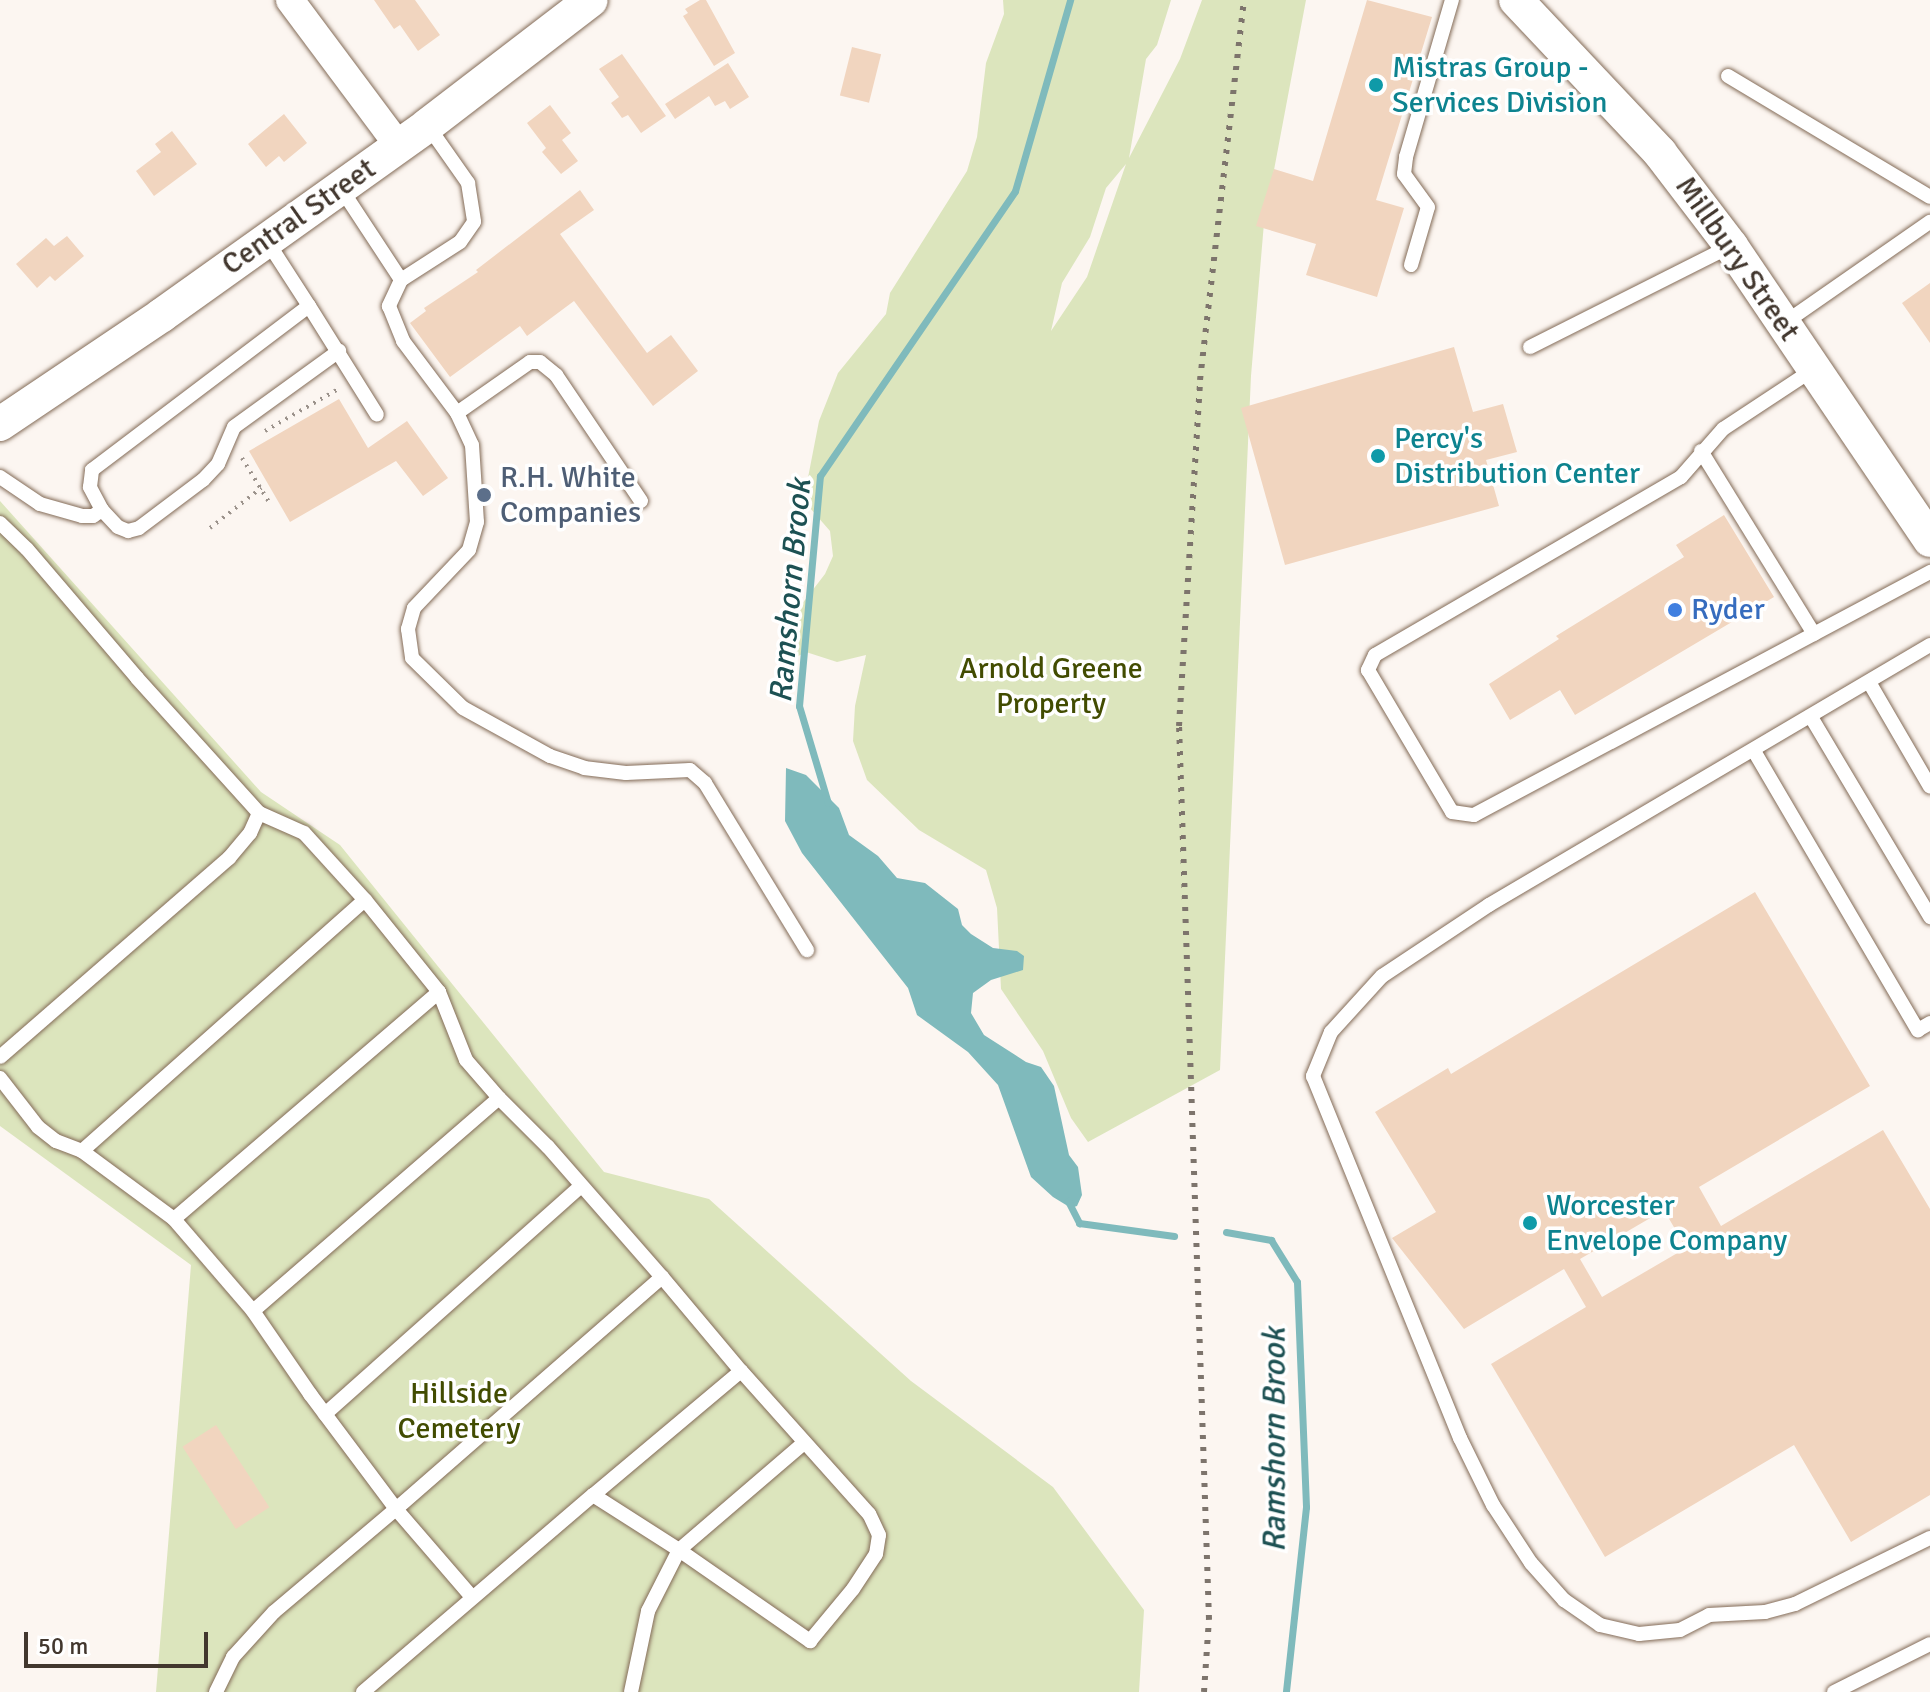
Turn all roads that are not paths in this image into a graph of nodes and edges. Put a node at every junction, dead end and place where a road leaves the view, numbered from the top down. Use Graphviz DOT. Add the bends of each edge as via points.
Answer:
graph roads {
  1 [pos="290,0"];
  2 [pos="591,0"];
  3 [pos="1452,0"];
  4 [pos="1516,0"];
  5 [pos="1728,76"];
  6 [pos="428,125"];
  7 [pos="399,146"];
  8 [pos="340,187"];
  9 [pos="1930,197"];
  10 [pos="1930,222"];
  11 [pos="265,239"];
  12 [pos="1731,246"];
  13 [pos="1411,265"];
  14 [pos="401,280"];
  15 [pos="309,306"];
  16 [pos="1783,324"];
  17 [pos="1530,347"];
  18 [pos="339,351"];
  19 [pos="1814,369"];
  20 [pos="457,413"];
  21 [pos="377,415"];
  22 [pos="0,424"];
  23 [pos="1701,451"];
  24 [pos="0,477"];
  25 [pos="641,501"];
  26 [pos="102,510"];
  27 [pos="0,523"];
  28 [pos="1930,540"];
  29 [pos="1930,572"];
  30 [pos="1814,634"];
  31 [pos="1930,645"];
  32 [pos="1869,682"];
  33 [pos="1811,717"];
  34 [pos="1754,751"];
  35 [pos="1930,787"];
  36 [pos="259,813"];
  37 [pos="365,900"];
  38 [pos="1930,917"];
  39 [pos="807,950"];
  40 [pos="439,992"];
  41 [pos="1930,1023"];
  42 [pos="0,1057"];
  43 [pos="0,1078"];
  44 [pos="499,1098"];
  45 [pos="82,1151"];
  46 [pos="581,1186"];
  47 [pos="174,1219"];
  48 [pos="662,1277"];
  49 [pos="253,1311"];
  50 [pos="741,1371"];
  51 [pos="325,1414"];
  52 [pos="804,1443"];
  53 [pos="593,1495"];
  54 [pos="396,1509"];
  55 [pos="1930,1538"];
  56 [pos="679,1550"];
  57 [pos="472,1597"];
  58 [pos="1930,1644"];
  59 [pos="216,1692"];
  60 [pos="363,1692"];
  61 [pos="631,1692"];
  62 [pos="1834,1692"];
  1 -- 7 [label="street"];
  2 -- 6 [label="street, Central Street"];
  3 -- 13 [label="lane" via="1406,157 1404,174 1428,207"];
  4 -- 12 [label="street, Millbury Street" via="1660,153"];
  5 -- 9 [label="lane"];
  6 -- 7 [label="street, Central Street"];
  6 -- 14 [label="lane" via="468,183 474,222 460,242"];
  7 -- 8 [label="street, Central Street"];
  8 -- 11 [label="street, Central Street"];
  8 -- 14 [label="lane"];
  10 -- 16 [label="lane"];
  11 -- 15 [label="lane"];
  11 -- 22 [label="street, Central Street"];
  12 -- 16 [label="street, Millbury Street"];
  12 -- 17 [label="lane"];
  14 -- 20 [label="lane" via="389,306 403,341"];
  15 -- 18 [label="lane"];
  15 -- 26 [label="lane" via="92,470 90,487"];
  16 -- 19 [label="street, Millbury Street"];
  18 -- 21 [label="lane"];
  18 -- 26 [label="lane" via="234,427 218,464 203,480 139,528 118,527"];
  19 -- 23 [label="lane" via="1723,429"];
  19 -- 28 [label="street, Millbury Street"];
  20 -- 25 [label="lane" via="530,362 540,362 556,375"];
  20 -- 39 [label="lane" via="472,445 477,522 469,550 414,608 408,629 412,658 463,708 550,756 584,768 626,773 690,770 705,783"];
  23 -- 30 [label="lane"];
  23 -- 30 [label="lane" via="1681,477 1375,655 1368,670 1452,812 1474,815"];
  24 -- 26 [label="lane" via="40,504 82,516"];
  27 -- 36 [label="lane"];
  29 -- 30 [label="lane"];
  31 -- 32 [label="lane"];
  32 -- 33 [label="lane"];
  32 -- 35 [label="lane"];
  33 -- 34 [label="lane"];
  33 -- 38 [label="lane"];
  34 -- 41 [label="lane" via="1918,1030"];
  34 -- 55 [label="lane" via="1489,905 1382,976 1331,1032 1313,1076 1460,1438 1493,1505 1531,1563 1564,1600 1600,1625 1639,1634 1680,1630 1709,1615 1765,1612 1795,1604"];
  36 -- 37 [label="lane" via="304,833"];
  36 -- 42 [label="lane" via="229,858"];
  37 -- 40 [label="lane"];
  37 -- 45 [label="lane"];
  40 -- 44 [label="lane" via="466,1060"];
  40 -- 47 [label="lane"];
  43 -- 45 [label="lane" via="38,1127"];
  44 -- 46 [label="lane"];
  44 -- 49 [label="lane"];
  45 -- 47 [label="lane"];
  46 -- 48 [label="lane"];
  46 -- 51 [label="lane"];
  47 -- 49 [label="lane"];
  48 -- 50 [label="lane"];
  48 -- 54 [label="lane"];
  49 -- 51 [label="lane"];
  50 -- 52 [label="lane"];
  50 -- 53 [label="lane"];
  51 -- 54 [label="lane"];
  52 -- 56 [label="lane"];
  52 -- 56 [label="lane" via="869,1514 879,1535 876,1554 810,1641"];
  53 -- 56 [label="lane"];
  53 -- 57 [label="lane"];
  54 -- 57 [label="lane"];
  54 -- 59 [label="lane" via="274,1612 233,1657"];
  56 -- 61 [label="lane" via="648,1611"];
  57 -- 60 [label="lane"];
  58 -- 62 [label="lane"];
}
